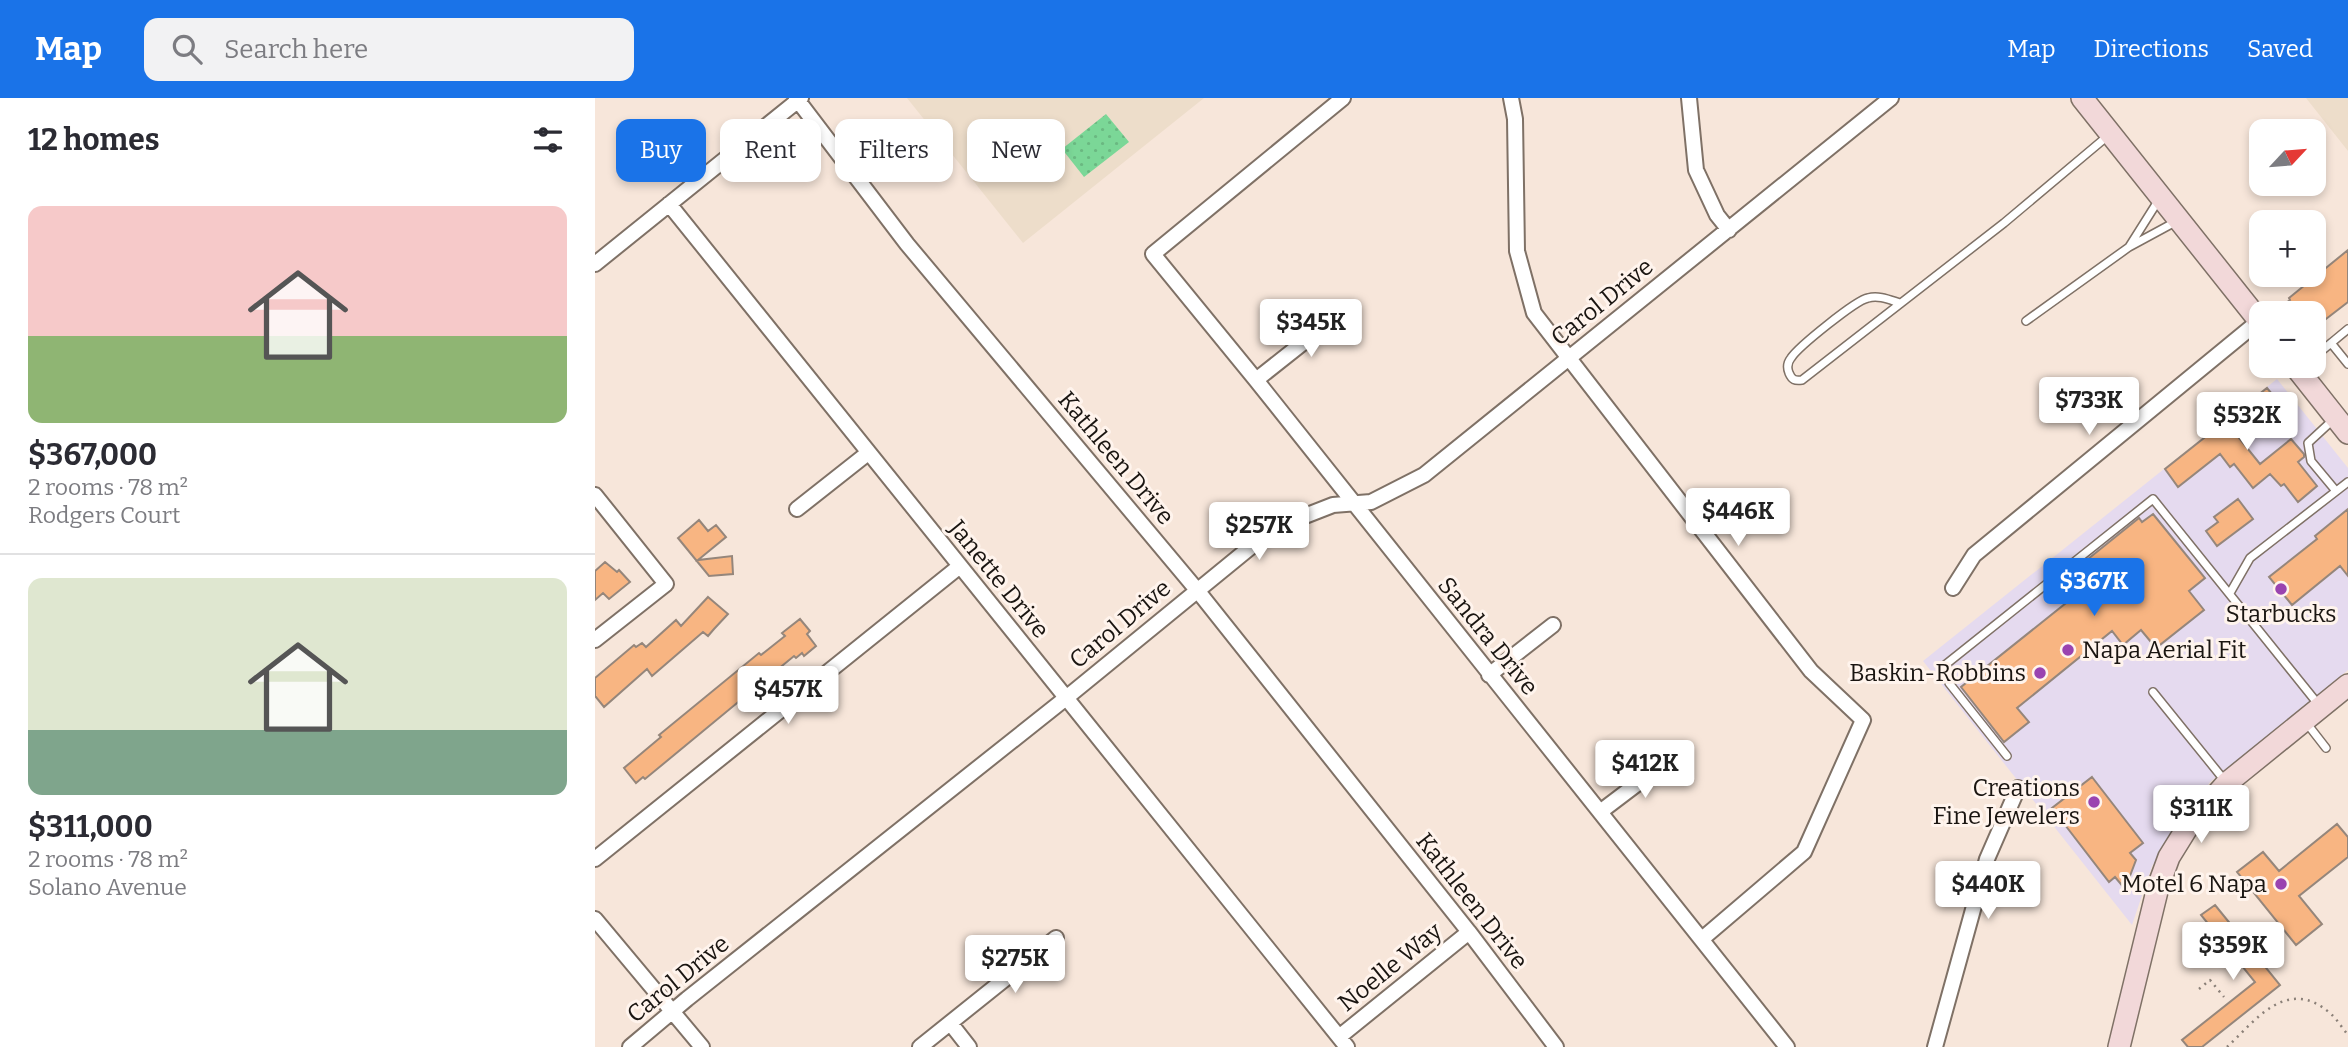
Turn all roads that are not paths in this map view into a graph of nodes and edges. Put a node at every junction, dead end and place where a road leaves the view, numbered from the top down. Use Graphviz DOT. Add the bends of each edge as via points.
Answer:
graph roads {
  1 [pos="1343,98"];
  2 [pos="1511,98"];
  3 [pos="1689,98"];
  4 [pos="1891,98"];
  5 [pos="2082,98"];
  6 [pos="798,99"];
  7 [pos="2111,134"];
  8 [pos="2161,197"];
  9 [pos="669,204"];
  10 [pos="2179,220"];
  11 [pos="1729,230"];
  12 [pos="2129,247"];
  13 [pos="595,264"];
  14 [pos="1900,303"];
  15 [pos="2249,308"];
  16 [pos="1346,312"];
  17 [pos="2026,321"];
  18 [pos="2348,329"];
  19 [pos="2249,331"];
  20 [pos="2331,342"];
  21 [pos="2326,346"];
  22 [pos="1569,358"];
  23 [pos="2348,364"];
  24 [pos="2311,378"];
  25 [pos="1256,380"];
  26 [pos="2342,425"];
  27 [pos="868,453"];
  28 [pos="2348,482"];
  29 [pos="2336,491"];
  30 [pos="595,495"];
  31 [pos="1353,504"];
  32 [pos="797,509"];
  33 [pos="960,566"];
  34 [pos="1953,588"];
  35 [pos="1197,590"];
  36 [pos="2230,593"];
  37 [pos="1553,625"];
  38 [pos="595,640"];
  39 [pos="1489,675"];
  40 [pos="2348,685"];
  41 [pos="2153,692"];
  42 [pos="1066,698"];
  43 [pos="2313,714"];
  44 [pos="2326,748"];
  45 [pos="2007,756"];
  46 [pos="1670,759"];
  47 [pos="2227,783"];
  48 [pos="2018,788"];
  49 [pos="1599,812"];
  50 [pos="595,859"];
  51 [pos="595,919"];
  52 [pos="1469,932"];
  53 [pos="1056,938"];
  54 [pos="1702,939"];
  55 [pos="672,1012"];
  56 [pos="951,1024"];
  57 [pos="1343,1042"];
  58 [pos="630,1047"];
  59 [pos="702,1047"];
  60 [pos="920,1047"];
  61 [pos="969,1047"];
  62 [pos="1556,1047"];
  63 [pos="1787,1047"];
  64 [pos="1935,1047"];
  65 [pos="2119,1047"];
  1 -- 25 [label="street, Sandra Drive" via="1153,254"];
  2 -- 22 [label="street" via="1517,251 1534,313"];
  3 -- 11 [label="street" via="1696,170"];
  4 -- 11 [label="street, Carol Drive"];
  5 -- 7 [label="street"];
  6 -- 9 [label="street"];
  6 -- 35 [label="street, Kathleen Drive" via="907,244"];
  7 -- 8 [label="street"];
  7 -- 14 [label="lane"];
  8 -- 10 [label="street"];
  8 -- 12 [label="lane"];
  9 -- 13 [label="street"];
  9 -- 27 [label="street, Janette Drive"];
  10 -- 12 [label="lane"];
  10 -- 15 [label="street"];
  11 -- 22 [label="street, Carol Drive"];
  12 -- 17 [label="lane"];
  14 -- 14 [label="lane" via="1875,296 1861,300 1798,349 1788,363 1791,378 1802,380"];
  16 -- 25 [label="street"];
  18 -- 20 [label="lane"];
  19 -- 34 [label="street" via="1974,555"];
  20 -- 21 [label="lane"];
  20 -- 23 [label="lane"];
  22 -- 31 [label="street, Carol Drive" via="1424,475 1371,502"];
  22 -- 54 [label="street" via="1811,671 1863,720 1804,852"];
  24 -- 26 [label="street"];
  25 -- 31 [label="street, Sandra Drive"];
  26 -- 29 [label="lane" via="2308,443 2311,461"];
  27 -- 32 [label="street"];
  27 -- 33 [label="street, Janette Drive"];
  28 -- 29 [label="lane"];
  29 -- 36 [label="lane" via="2250,558"];
  30 -- 38 [label="street" via="666,584"];
  31 -- 35 [label="street, Carol Drive" via="1332,505 1274,528"];
  31 -- 39 [label="street, Sandra Drive"];
  33 -- 42 [label="street, Janette Drive"];
  33 -- 50 [label="street"];
  35 -- 42 [label="street, Carol Drive"];
  35 -- 52 [label="street, Kathleen Drive"];
  36 -- 43 [label="lane"];
  36 -- 45 [label="lane" via="2153,499 1945,665 1949,683"];
  37 -- 39 [label="street"];
  39 -- 49 [label="street, Sandra Drive"];
  40 -- 43 [label="street"];
  41 -- 47 [label="lane"];
  42 -- 55 [label="street, Carol Drive"];
  42 -- 57 [label="street, Janette Drive"];
  43 -- 44 [label="lane"];
  43 -- 47 [label="street"];
  46 -- 49 [label="street"];
  47 -- 65 [label="street" via="2187,828 2169,857"];
  48 -- 64 [label="street" via="1987,859"];
  49 -- 54 [label="street, Sandra Drive"];
  51 -- 55 [label="street"];
  52 -- 57 [label="street, Noelle Way"];
  52 -- 62 [label="street, Kathleen Drive"];
  53 -- 56 [label="street"];
  54 -- 63 [label="street, Sandra Drive"];
  55 -- 58 [label="street, Carol Drive"];
  55 -- 59 [label="street"];
  56 -- 60 [label="street"];
  56 -- 61 [label="street"];
}
